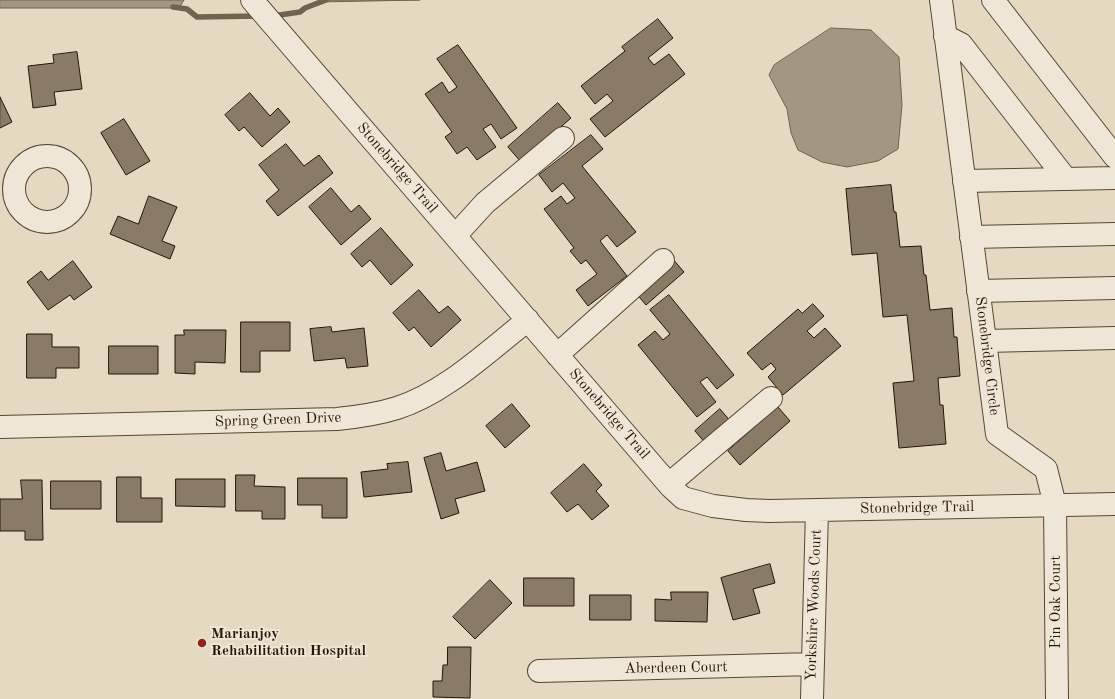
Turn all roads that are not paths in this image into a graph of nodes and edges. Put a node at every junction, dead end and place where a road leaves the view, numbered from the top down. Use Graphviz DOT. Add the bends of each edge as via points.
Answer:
graph roads {
  1 [pos="252,0"];
  2 [pos="941,0"];
  3 [pos="993,0"];
  4 [pos="945,36"];
  5 [pos="563,138"];
  6 [pos="1115,157"];
  7 [pos="1115,178"];
  8 [pos="1066,179"];
  9 [pos="15,180"];
  10 [pos="964,181"];
  11 [pos="0,202"];
  12 [pos="1115,234"];
  13 [pos="455,236"];
  14 [pos="971,236"];
  15 [pos="663,260"];
  16 [pos="1115,288"];
  17 [pos="978,291"];
  18 [pos="528,320"];
  19 [pos="1115,338"];
  20 [pos="985,341"];
  21 [pos="558,355"];
  22 [pos="771,398"];
  23 [pos="0,427"];
  24 [pos="669,484"];
  25 [pos="1115,504"];
  26 [pos="1056,505"];
  27 [pos="817,510"];
  28 [pos="813,664"];
  29 [pos="539,671"];
  30 [pos="812,699"];
  31 [pos="1057,699"];
  1 -- 13 [label="street, Stonebridge Trail"];
  2 -- 4 [label="street, Stonebridge Circle"];
  3 -- 6 [label="street"];
  4 -- 8 [label="street" via="961,44"];
  4 -- 10 [label="street, Stonebridge Circle"];
  5 -- 13 [label="street" via="485,203"];
  7 -- 8 [label="street"];
  8 -- 10 [label="street"];
  9 -- 11 [label="street"];
  10 -- 14 [label="street, Stonebridge Circle"];
  12 -- 14 [label="street"];
  13 -- 18 [label="street, Stonebridge Trail"];
  14 -- 17 [label="street, Stonebridge Circle"];
  15 -- 21 [label="street"];
  16 -- 17 [label="street"];
  17 -- 20 [label="street, Stonebridge Circle"];
  18 -- 21 [label="street, Stonebridge Trail"];
  18 -- 23 [label="street, Spring Green Drive" via="430,394 397,408 363,416 337,419"];
  19 -- 20 [label="street"];
  20 -- 26 [label="street, Stonebridge Circle" via="997,434 1046,469"];
  21 -- 24 [label="street, Stonebridge Trail"];
  22 -- 24 [label="street"];
  24 -- 27 [label="street, Stonebridge Trail" via="683,498 713,506 746,510"];
  25 -- 26 [label="street, Stonebridge Trail"];
  26 -- 27 [label="street, Stonebridge Trail"];
  26 -- 31 [label="street, Pin Oak Court"];
  27 -- 28 [label="street, Yorkshire Woods Court"];
  28 -- 29 [label="street, Aberdeen Court"];
  28 -- 30 [label="street, Yorkshire Woods Court"];
}
